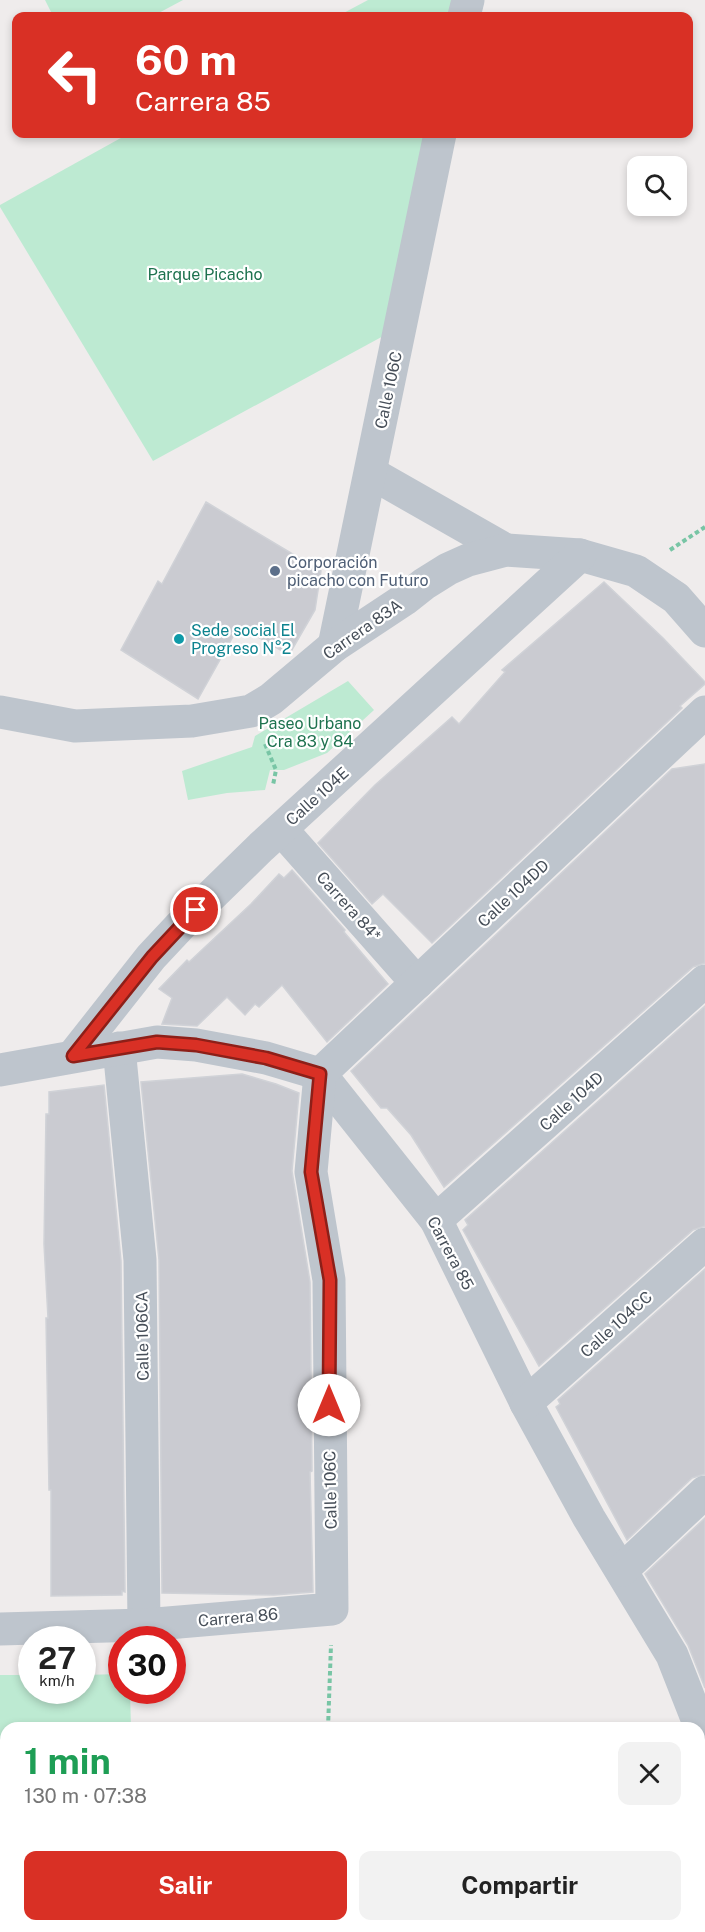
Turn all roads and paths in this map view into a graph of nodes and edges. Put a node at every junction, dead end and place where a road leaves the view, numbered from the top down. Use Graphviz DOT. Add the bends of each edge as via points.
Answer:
graph roads {
  1 [pos="439,138"];
  2 [pos="371,473"];
  3 [pos="506,550"];
  4 [pos="580,555"];
  5 [pos="705,631"];
  6 [pos="334,646"];
  7 [pos="0,712"];
  8 [pos="705,712"];
  9 [pos="281,829"];
  10 [pos="705,981"];
  11 [pos="417,982"];
  12 [pos="120,1048"];
  13 [pos="73,1056"];
  14 [pos="0,1070"];
  15 [pos="320,1074"];
  16 [pos="436,1220"];
  17 [pos="705,1244"];
  18 [pos="526,1403"];
  19 [pos="705,1492"];
  20 [pos="622,1570"];
  21 [pos="332,1609"];
  22 [pos="144,1625"];
  23 [pos="0,1629"];
  24 [pos="328,1722"];
  25 [pos="698,1722"];
  1 -- 2 [label="street, Calle 106C"];
  2 -- 3 [label="street"];
  2 -- 6 [label="street, Calle 106C"];
  3 -- 4 [label="street, Carrera 83A"];
  3 -- 6 [label="street, Carrera 83A" via="448,569"];
  4 -- 5 [label="street, Carrera 83A" via="636,572 676,598"];
  4 -- 9 [label="street, Calle 104E"];
  6 -- 7 [label="street, Carrera 83A" via="251,711 192,720 75,726"];
  8 -- 11 [label="street, Calle 104DD"];
  9 -- 11 [label="street, Carrera 84*"];
  9 -- 13 [label="street, Calle 104E" via="180,926"];
  10 -- 16 [label="street, Calle 104D"];
  11 -- 15 [label="street, Calle 104DD"];
  12 -- 13 [label="street"];
  12 -- 15 [label="street" via="157,1042 196,1045 266,1058"];
  12 -- 22 [label="street, Calle 106CA" via="140,1260"];
  13 -- 14 [label="street"];
  15 -- 16 [label="street, Carrera 85"];
  15 -- 21 [label="street, Calle 106C" via="311,1172 330,1280"];
  16 -- 18 [label="street, Carrera 85"];
  17 -- 18 [label="street, Calle 104CC"];
  18 -- 20 [label="street, Carrera 85"];
  19 -- 20 [label="street"];
  20 -- 25 [label="street, Carrera 85" via="672,1655"];
  21 -- 22 [label="street, Carrera 86"];
  21 -- 24 [label="path"];
  22 -- 23 [label="street, Carrera 86"];
}
